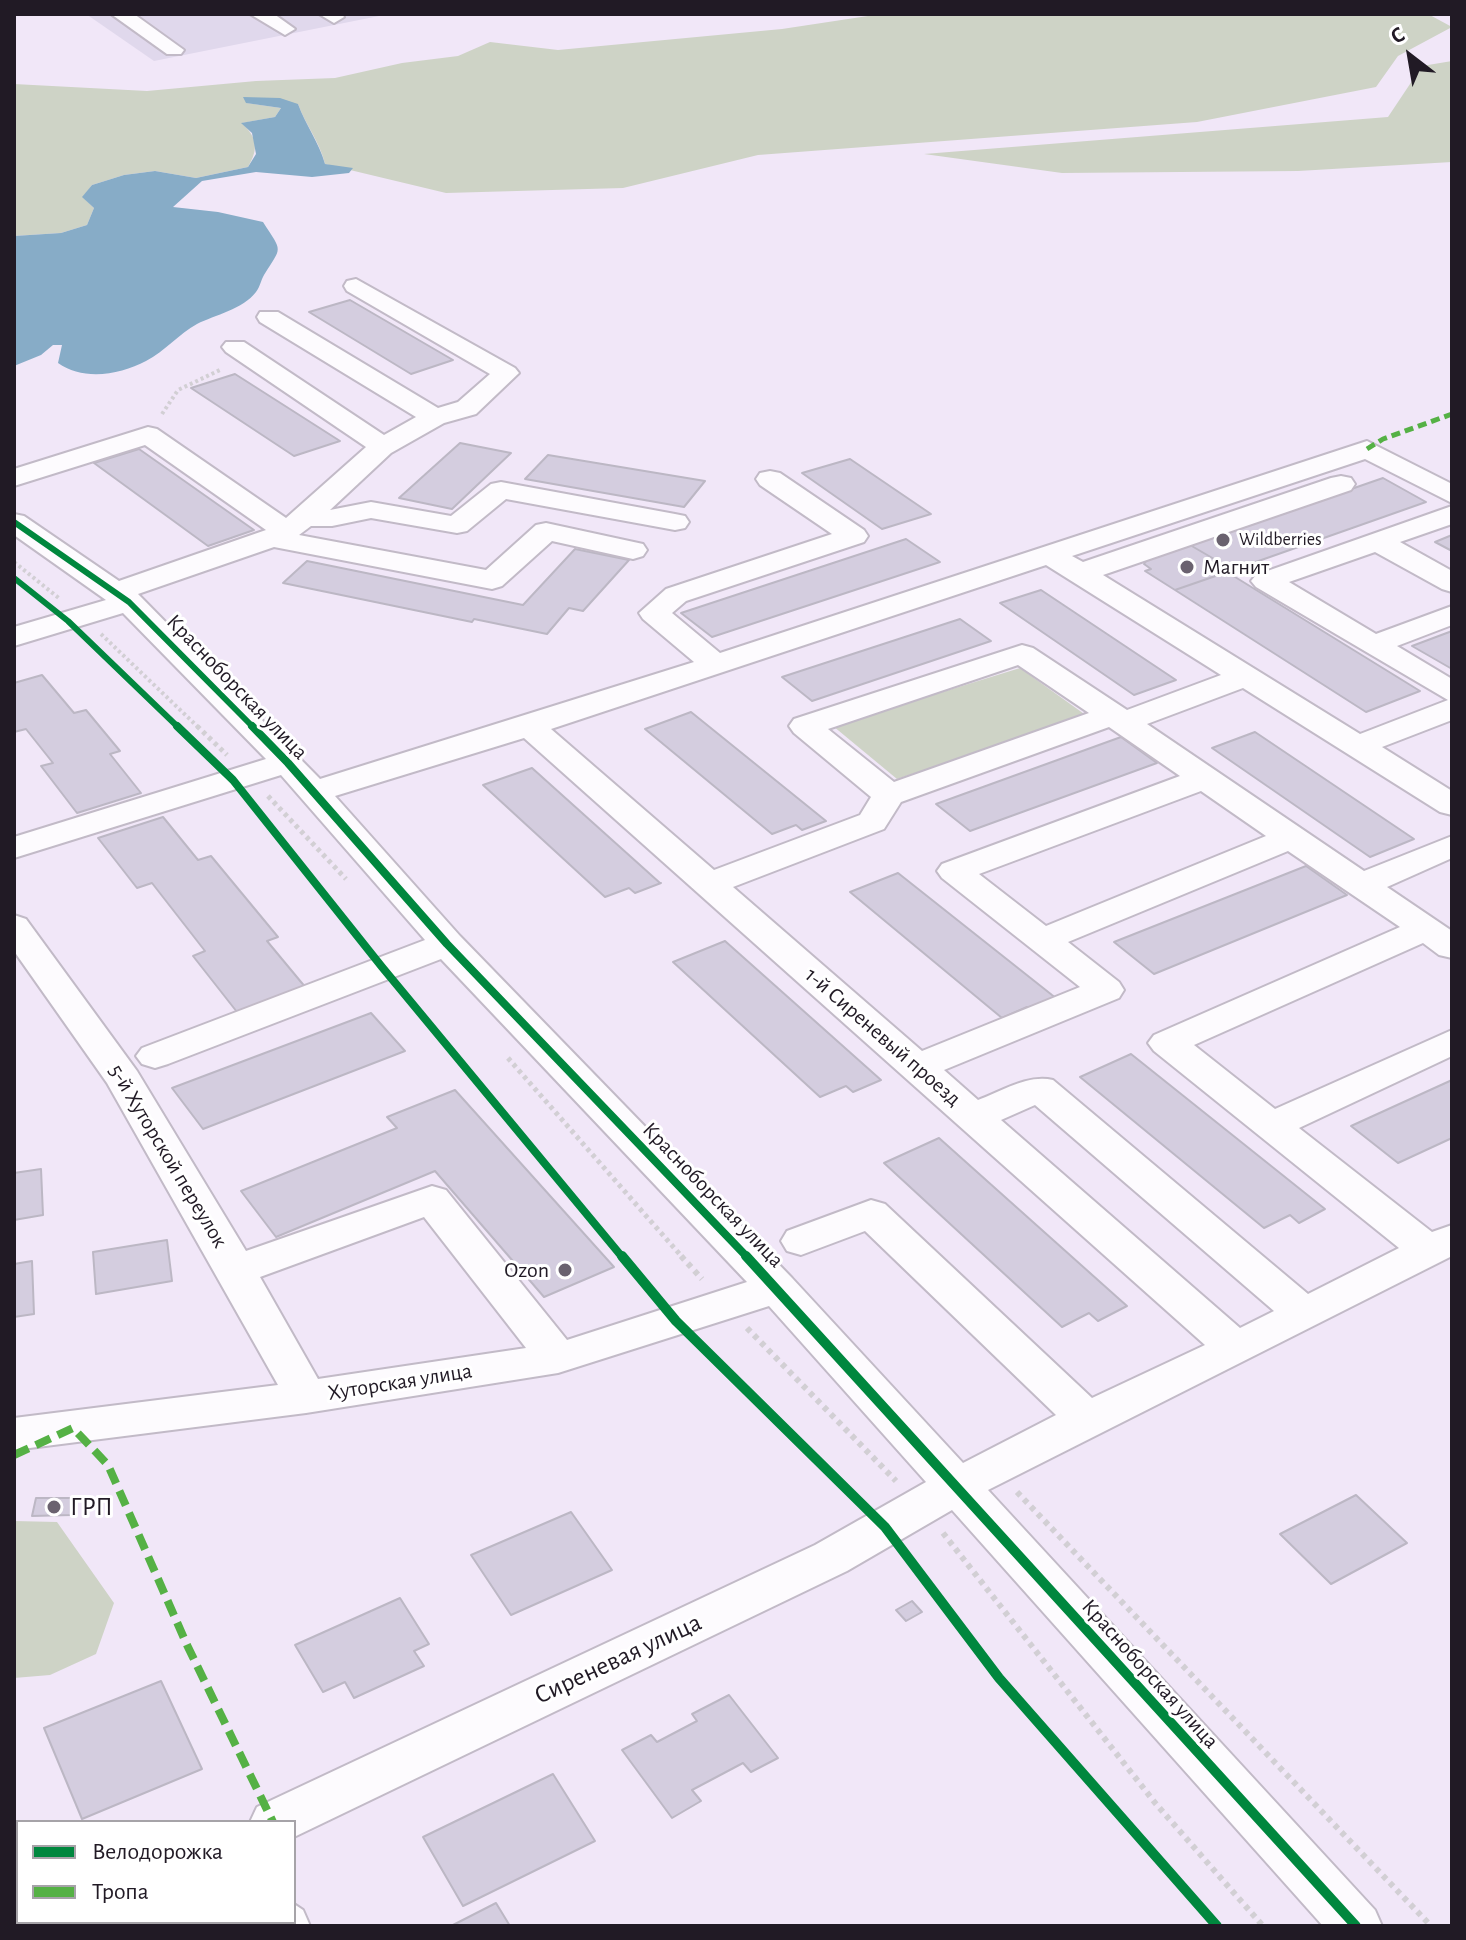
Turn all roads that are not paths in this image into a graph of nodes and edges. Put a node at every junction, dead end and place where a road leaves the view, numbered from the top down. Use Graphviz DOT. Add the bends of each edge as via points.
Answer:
graph roads {
  1 [pos="121,14"];
  2 [pos="260,14"];
  3 [pos="285,29"];
  4 [pos="174,50"];
  5 [pos="356,286"];
  6 [pos="269,317"];
  7 [pos="230,358"];
  8 [pos="435,417"];
  9 [pos="382,447"];
  10 [pos="1396,465"];
  11 [pos="14,478"];
  12 [pos="770,479"];
  13 [pos="1452,495"];
  14 [pos="1452,514"];
  15 [pos="14,522"];
  16 [pos="675,522"];
  17 [pos="287,529"];
  18 [pos="1377,541"];
  19 [pos="633,550"];
  20 [pos="1049,554"];
  21 [pos="1080,573"];
  22 [pos="1452,583"];
  23 [pos="123,597"];
  24 [pos="1452,615"];
  25 [pos="14,637"];
  26 [pos="1373,645"];
  27 [pos="715,664"];
  28 [pos="1246,676"];
  29 [pos="1452,692"];
  30 [pos="1452,709"];
  31 [pos="1112,715"];
  32 [pos="529,726"];
  33 [pos="1357,746"];
  34 [pos="288,763"];
  35 [pos="1205,778"];
  36 [pos="312,792"];
  37 [pos="889,795"];
  38 [pos="1452,805"];
  39 [pos="1292,837"];
  40 [pos="1452,846"];
  41 [pos="14,848"];
  42 [pos="708,884"];
  43 [pos="1362,885"];
  44 [pos="14,926"];
  45 [pos="1439,938"];
  46 [pos="1043,940"];
  47 [pos="447,944"];
  48 [pos="1452,1042"];
  49 [pos="155,1056"];
  50 [pos="917,1067"];
  51 [pos="973,1117"];
  52 [pos="1271,1126"];
  53 [pos="801,1241"];
  54 [pos="1440,1245"];
  55 [pos="236,1270"];
  56 [pos="777,1288"];
  57 [pos="1305,1314"];
  58 [pos="1236,1348"];
  59 [pos="558,1358"];
  60 [pos="306,1397"];
  61 [pos="1087,1419"];
  62 [pos="14,1434"];
  63 [pos="938,1497"];
  64 [pos="279,1820"];
  65 [pos="1356,1926"];
  1 -- 4 [label="street"];
  2 -- 3 [label="street"];
  5 -- 8 [label="street" via="506,373 467,408"];
  6 -- 8 [label="street"];
  7 -- 9 [label="street" via="364,431"];
  8 -- 9 [label="street"];
  9 -- 17 [label="street"];
  10 -- 13 [label="street"];
  10 -- 20 [label="street" via="1367,449"];
  10 -- 21 [label="street"];
  11 -- 17 [label="street" via="148,435"];
  12 -- 27 [label="street" via="854,536 676,595 654,613"];
  14 -- 18 [label="street"];
  15 -- 23 [label="street, Красноборская улица"];
  16 -- 17 [label="street" via="501,490 457,525 371,510"];
  17 -- 19 [label="street" via="492,580 546,531"];
  17 -- 23 [label="street"];
  18 -- 22 [label="street"];
  18 -- 26 [label="street" via="1266,581"];
  20 -- 21 [label="street"];
  20 -- 27 [label="street"];
  21 -- 28 [label="street"];
  23 -- 25 [label="street" via="82,617"];
  23 -- 34 [label="street, Красноборская улица"];
  24 -- 26 [label="street"];
  26 -- 29 [label="street"];
  27 -- 32 [label="street"];
  28 -- 31 [label="street" via="1124,722"];
  28 -- 33 [label="street"];
  30 -- 33 [label="street"];
  31 -- 35 [label="street"];
  31 -- 37 [label="street"];
  31 -- 37 [label="street" via="1022,654 805,726"];
  32 -- 36 [label="street"];
  32 -- 42 [label="street, 1-й Сиреневый проезд"];
  33 -- 38 [label="street"];
  34 -- 36 [label="street, Красноборская улица"];
  34 -- 41 [label="street"];
  35 -- 39 [label="street"];
  35 -- 46 [label="street" via="954,871"];
  36 -- 47 [label="street, Красноборская улица"];
  37 -- 42 [label="street" via="872,822"];
  39 -- 43 [label="street"];
  39 -- 46 [label="street"];
  40 -- 43 [label="street"];
  42 -- 50 [label="street, 1-й Сиреневый проезд"];
  43 -- 45 [label="street"];
  44 -- 55 [label="street, 5-й Хуторской переулок" via="124,1079"];
  45 -- 52 [label="street" via="1167,1043"];
  46 -- 50 [label="street" via="1106,990"];
  47 -- 49 [label="street"];
  47 -- 56 [label="street, Красноборская улица"];
  48 -- 52 [label="street"];
  50 -- 51 [label="street, 1-й Сиреневый проезд"];
  51 -- 57 [label="street" via="1040,1089"];
  51 -- 58 [label="street, 1-й Сиреневый проезд"];
  52 -- 54 [label="street"];
  53 -- 61 [label="street" via="871,1214"];
  54 -- 57 [label="street, Сиреневая улица"];
  55 -- 59 [label="street" via="432,1199"];
  55 -- 60 [label="street, 5-й Хуторской переулок"];
  56 -- 59 [label="street, Хуторская улица"];
  56 -- 63 [label="street, Красноборская улица"];
  57 -- 58 [label="street, Сиреневая улица"];
  58 -- 61 [label="street, Сиреневая улица"];
  59 -- 60 [label="street, Хуторская улица"];
  60 -- 62 [label="street, Хуторская улица"];
  61 -- 63 [label="street, Сиреневая улица"];
  63 -- 64 [label="street, Сиреневая улица" via="831,1558"];
  63 -- 65 [label="street, Красноборская улица"];
}
